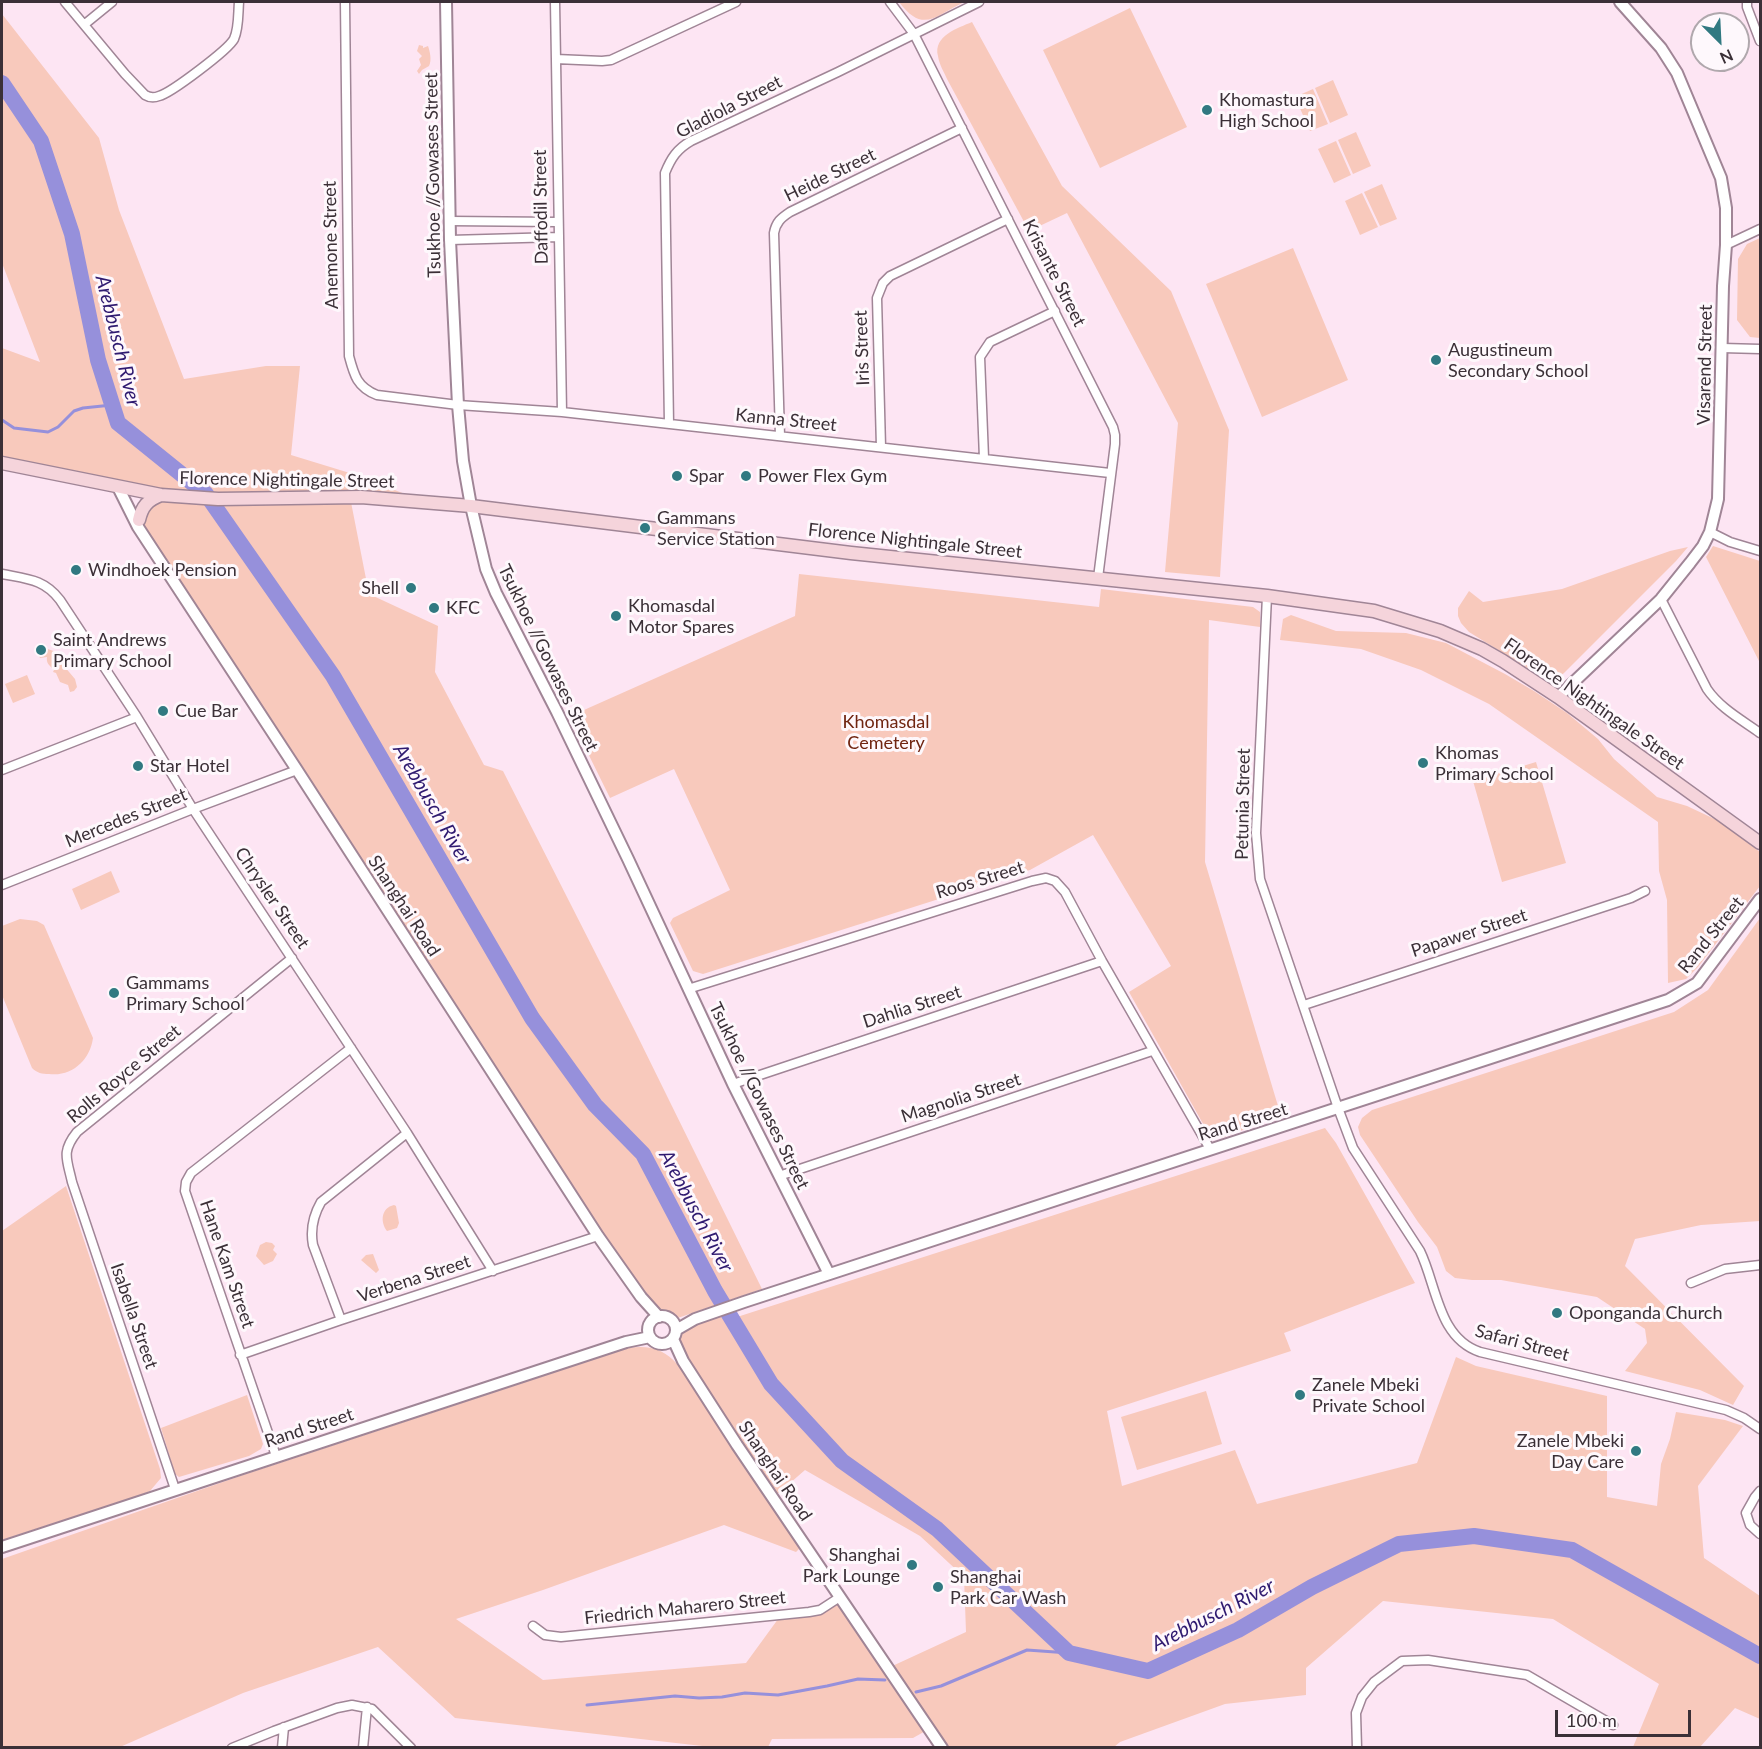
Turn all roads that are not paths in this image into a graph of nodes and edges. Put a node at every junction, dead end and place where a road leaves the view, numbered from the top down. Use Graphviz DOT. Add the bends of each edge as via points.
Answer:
graph roads {
  1 [pos="65,2"];
  2 [pos="112,2"];
  3 [pos="238,2"];
  4 [pos="345,2"];
  5 [pos="446,2"];
  6 [pos="555,2"];
  7 [pos="736,2"];
  8 [pos="890,2"];
  9 [pos="979,2"];
  10 [pos="1620,2"];
  11 [pos="1747,2"];
  12 [pos="85,24"];
  13 [pos="914,34"];
  14 [pos="1761,41"];
  15 [pos="556,59"];
  16 [pos="962,128"];
  17 [pos="1008,219"];
  18 [pos="450,221"];
  19 [pos="558,222"];
  20 [pos="1761,229"];
  21 [pos="558,237"];
  22 [pos="450,240"];
  23 [pos="1726,245"];
  24 [pos="1055,311"];
  25 [pos="1722,348"];
  26 [pos="1761,349"];
  27 [pos="458,405"];
  28 [pos="562,412"];
  29 [pos="669,424"];
  30 [pos="780,436"];
  31 [pos="881,447"];
  32 [pos="984,458"];
  33 [pos="2,463"];
  34 [pos="1110,473"];
  35 [pos="122,488"];
  36 [pos="161,495"];
  37 [pos="471,506"];
  38 [pos="140,526"];
  39 [pos="1710,532"];
  40 [pos="1761,551"];
  41 [pos="2,574"];
  42 [pos="1098,578"];
  43 [pos="1267,596"];
  44 [pos="1661,599"];
  45 [pos="1558,697"];
  46 [pos="136,717"];
  47 [pos="1761,733"];
  48 [pos="2,770"];
  49 [pos="297,770"];
  50 [pos="193,810"];
  51 [pos="1761,843"];
  52 [pos="2,885"];
  53 [pos="1645,891"];
  54 [pos="1761,899"];
  55 [pos="292,958"];
  56 [pos="1102,961"];
  57 [pos="688,989"];
  58 [pos="1304,1005"];
  59 [pos="351,1048"];
  60 [pos="1152,1051"];
  61 [pos="733,1084"];
  62 [pos="1338,1108"];
  63 [pos="407,1133"];
  64 [pos="1210,1149"];
  65 [pos="66,1152"];
  66 [pos="779,1176"];
  67 [pos="598,1236"];
  68 [pos="1761,1265"];
  69 [pos="493,1271"];
  70 [pos="829,1274"];
  71 [pos="1691,1283"];
  72 [pos="341,1320"];
  73 [pos="652,1326"];
  74 [pos="671,1333"];
  75 [pos="240,1355"];
  76 [pos="1761,1429"];
  77 [pos="276,1456"];
  78 [pos="175,1489"];
  79 [pos="1761,1491"];
  80 [pos="1761,1534"];
  81 [pos="2,1547"];
  82 [pos="840,1597"];
  83 [pos="533,1626"];
  84 [pos="367,1707"];
  85 [pos="1613,1725"];
  86 [pos="284,1727"];
  87 [pos="232,1748"];
  88 [pos="282,1748"];
  89 [pos="363,1748"];
  90 [pos="411,1748"];
  91 [pos="942,1748"];
  92 [pos="1357,1748"];
  1 -- 12 [label="street"];
  2 -- 12 [label="street"];
  3 -- 12 [label="street" via="237,30 224,52 157,97 145,95 136,86"];
  4 -- 27 [label="street, Anemone Street" via="349,356 365,390 377,395"];
  5 -- 18 [label="street, Tsukhoe //Gowases Street"];
  6 -- 15 [label="street, Daffodil Street"];
  7 -- 15 [label="street" via="610,60"];
  8 -- 13 [label="street, Krisante Street"];
  9 -- 13 [label="street, Gladiola Street"];
  10 -- 23 [label="street, Visarend Street" via="1661,48 1677,73 1702,130 1721,178"];
  11 -- 14 [label="street"];
  13 -- 16 [label="street, Krisante Street"];
  13 -- 29 [label="street, Gladiola Street" via="691,141 680,147 669,163 665,173"];
  15 -- 19 [label="street, Daffodil Street"];
  16 -- 17 [label="street, Krisante Street"];
  16 -- 30 [label="street, Heide Street" via="790,212 776,224"];
  17 -- 24 [label="street, Krisante Street"];
  17 -- 31 [label="street, Iris Street" via="890,276 883,283 877,298"];
  18 -- 19 [label="street"];
  18 -- 22 [label="street, Tsukhoe //Gowases Street"];
  19 -- 21 [label="street, Daffodil Street"];
  20 -- 23 [label="street"];
  21 -- 22 [label="street"];
  21 -- 28 [label="street, Daffodil Street"];
  22 -- 27 [label="street, Tsukhoe //Gowases Street"];
  23 -- 25 [label="street, Visarend Street"];
  24 -- 32 [label="street" via="990,342 980,357"];
  24 -- 34 [label="street, Krisante Street" via="1113,426 1115,444"];
  25 -- 26 [label="street"];
  25 -- 39 [label="street, Visarend Street" via="1718,499"];
  27 -- 28 [label="street, Kanna Street"];
  27 -- 37 [label="street, Tsukhoe //Gowases Street"];
  28 -- 29 [label="street, Kanna Street"];
  29 -- 30 [label="street, Kanna Street"];
  30 -- 31 [label="street, Kanna Street"];
  31 -- 32 [label="street, Kanna Street"];
  32 -- 34 [label="street, Kanna Street"];
  33 -- 35 [label="main road, Florence Nightingale Street"];
  34 -- 42 [label="street, Krisante Street"];
  35 -- 36 [label="main road, Florence Nightingale Street"];
  35 -- 38 [label="street, Shanghai Road"];
  36 -- 37 [label="main road, Florence Nightingale Street" via="218,499 361,497"];
  36 -- 38 [label="main road" via="146,502 140,513"];
  37 -- 42 [label="main road, Florence Nightingale Street" via="851,553"];
  37 -- 57 [label="street, Tsukhoe //Gowases Street" via="496,593"];
  38 -- 49 [label="street, Shanghai Road"];
  39 -- 40 [label="street"];
  39 -- 44 [label="street, Visarend Street"];
  41 -- 46 [label="street, Chrysler Street" via="34,580 54,591"];
  42 -- 43 [label="main road, Florence Nightingale Street"];
  43 -- 45 [label="main road, Florence Nightingale Street" via="1374,611 1440,631 1503,661"];
  43 -- 58 [label="street, Petunia Street" via="1256,826 1258,866"];
  44 -- 45 [label="street, Visarend Street"];
  44 -- 47 [label="street" via="1712,697"];
  45 -- 51 [label="main road, Florence Nightingale Street"];
  46 -- 48 [label="street"];
  46 -- 50 [label="street, Chrysler Street"];
  49 -- 50 [label="street, Mercedes Street"];
  49 -- 67 [label="street, Shanghai Road"];
  50 -- 52 [label="street, Mercedes Street"];
  50 -- 55 [label="street, Chrysler Street"];
  53 -- 58 [label="street, Papawer Street"];
  54 -- 62 [label="street, Rand Street" via="1706,973 1683,993"];
  55 -- 59 [label="street, Chrysler Street"];
  55 -- 65 [label="street, Rolls Royce Street" via="77,1132"];
  56 -- 57 [label="street, Roos Street" via="1065,892 1046,878"];
  56 -- 60 [label="street, Roos Street"];
  56 -- 61 [label="street, Dahlia Street"];
  57 -- 61 [label="street, Tsukhoe //Gowases Street"];
  58 -- 62 [label="street, Petunia Street"];
  59 -- 63 [label="street, Chrysler Street"];
  59 -- 75 [label="street, Hane Kam Street" via="191,1173 186,1182 185,1191"];
  60 -- 64 [label="street, Roos Street"];
  60 -- 66 [label="street, Magnolia Street"];
  61 -- 66 [label="street, Tsukhoe //Gowases Street"];
  62 -- 64 [label="street, Rand Street"];
  62 -- 76 [label="street, Safari Street" via="1353,1148 1420,1251 1446,1324 1460,1342 1480,1352 1726,1410"];
  63 -- 69 [label="street, Chrysler Street"];
  63 -- 72 [label="street" via="321,1202 316,1212 313,1245"];
  64 -- 70 [label="street, Rand Street"];
  65 -- 78 [label="street, Isabella Street" via="72,1182"];
  66 -- 70 [label="street, Tsukhoe //Gowases Street"];
  67 -- 69 [label="street, Verbena Street"];
  67 -- 73 [label="street, Shanghai Road" via="641,1297"];
  68 -- 71 [label="street" via="1725,1269"];
  69 -- 72 [label="street, Verbena Street"];
  70 -- 74 [label="street, Rand Street" via="697,1319"];
  72 -- 75 [label="street, Verbena Street"];
  73 -- 74 [label="street" via="666,1317"];
  73 -- 74 [label="street" via="658,1343"];
  73 -- 77 [label="street, Rand Street" via="626,1342"];
  74 -- 82 [label="street, Shanghai Road" via="683,1361"];
  75 -- 77 [label="street, Hane Kam Street"];
  77 -- 78 [label="street, Rand Street"];
  78 -- 81 [label="street, Rand Street"];
  79 -- 80 [label="street" via="1746,1513 1750,1525"];
  82 -- 83 [label="street, Friedrich Maharero Street" via="809,1612 561,1637 545,1635"];
  82 -- 91 [label="street, Shanghai Road"];
  84 -- 86 [label="street" via="337,1708"];
  84 -- 89 [label="street"];
  84 -- 90 [label="street"];
  85 -- 92 [label="street" via="1527,1675 1428,1660 1402,1661 1374,1682 1362,1697 1356,1713"];
  86 -- 87 [label="street"];
  86 -- 88 [label="street"];
}
